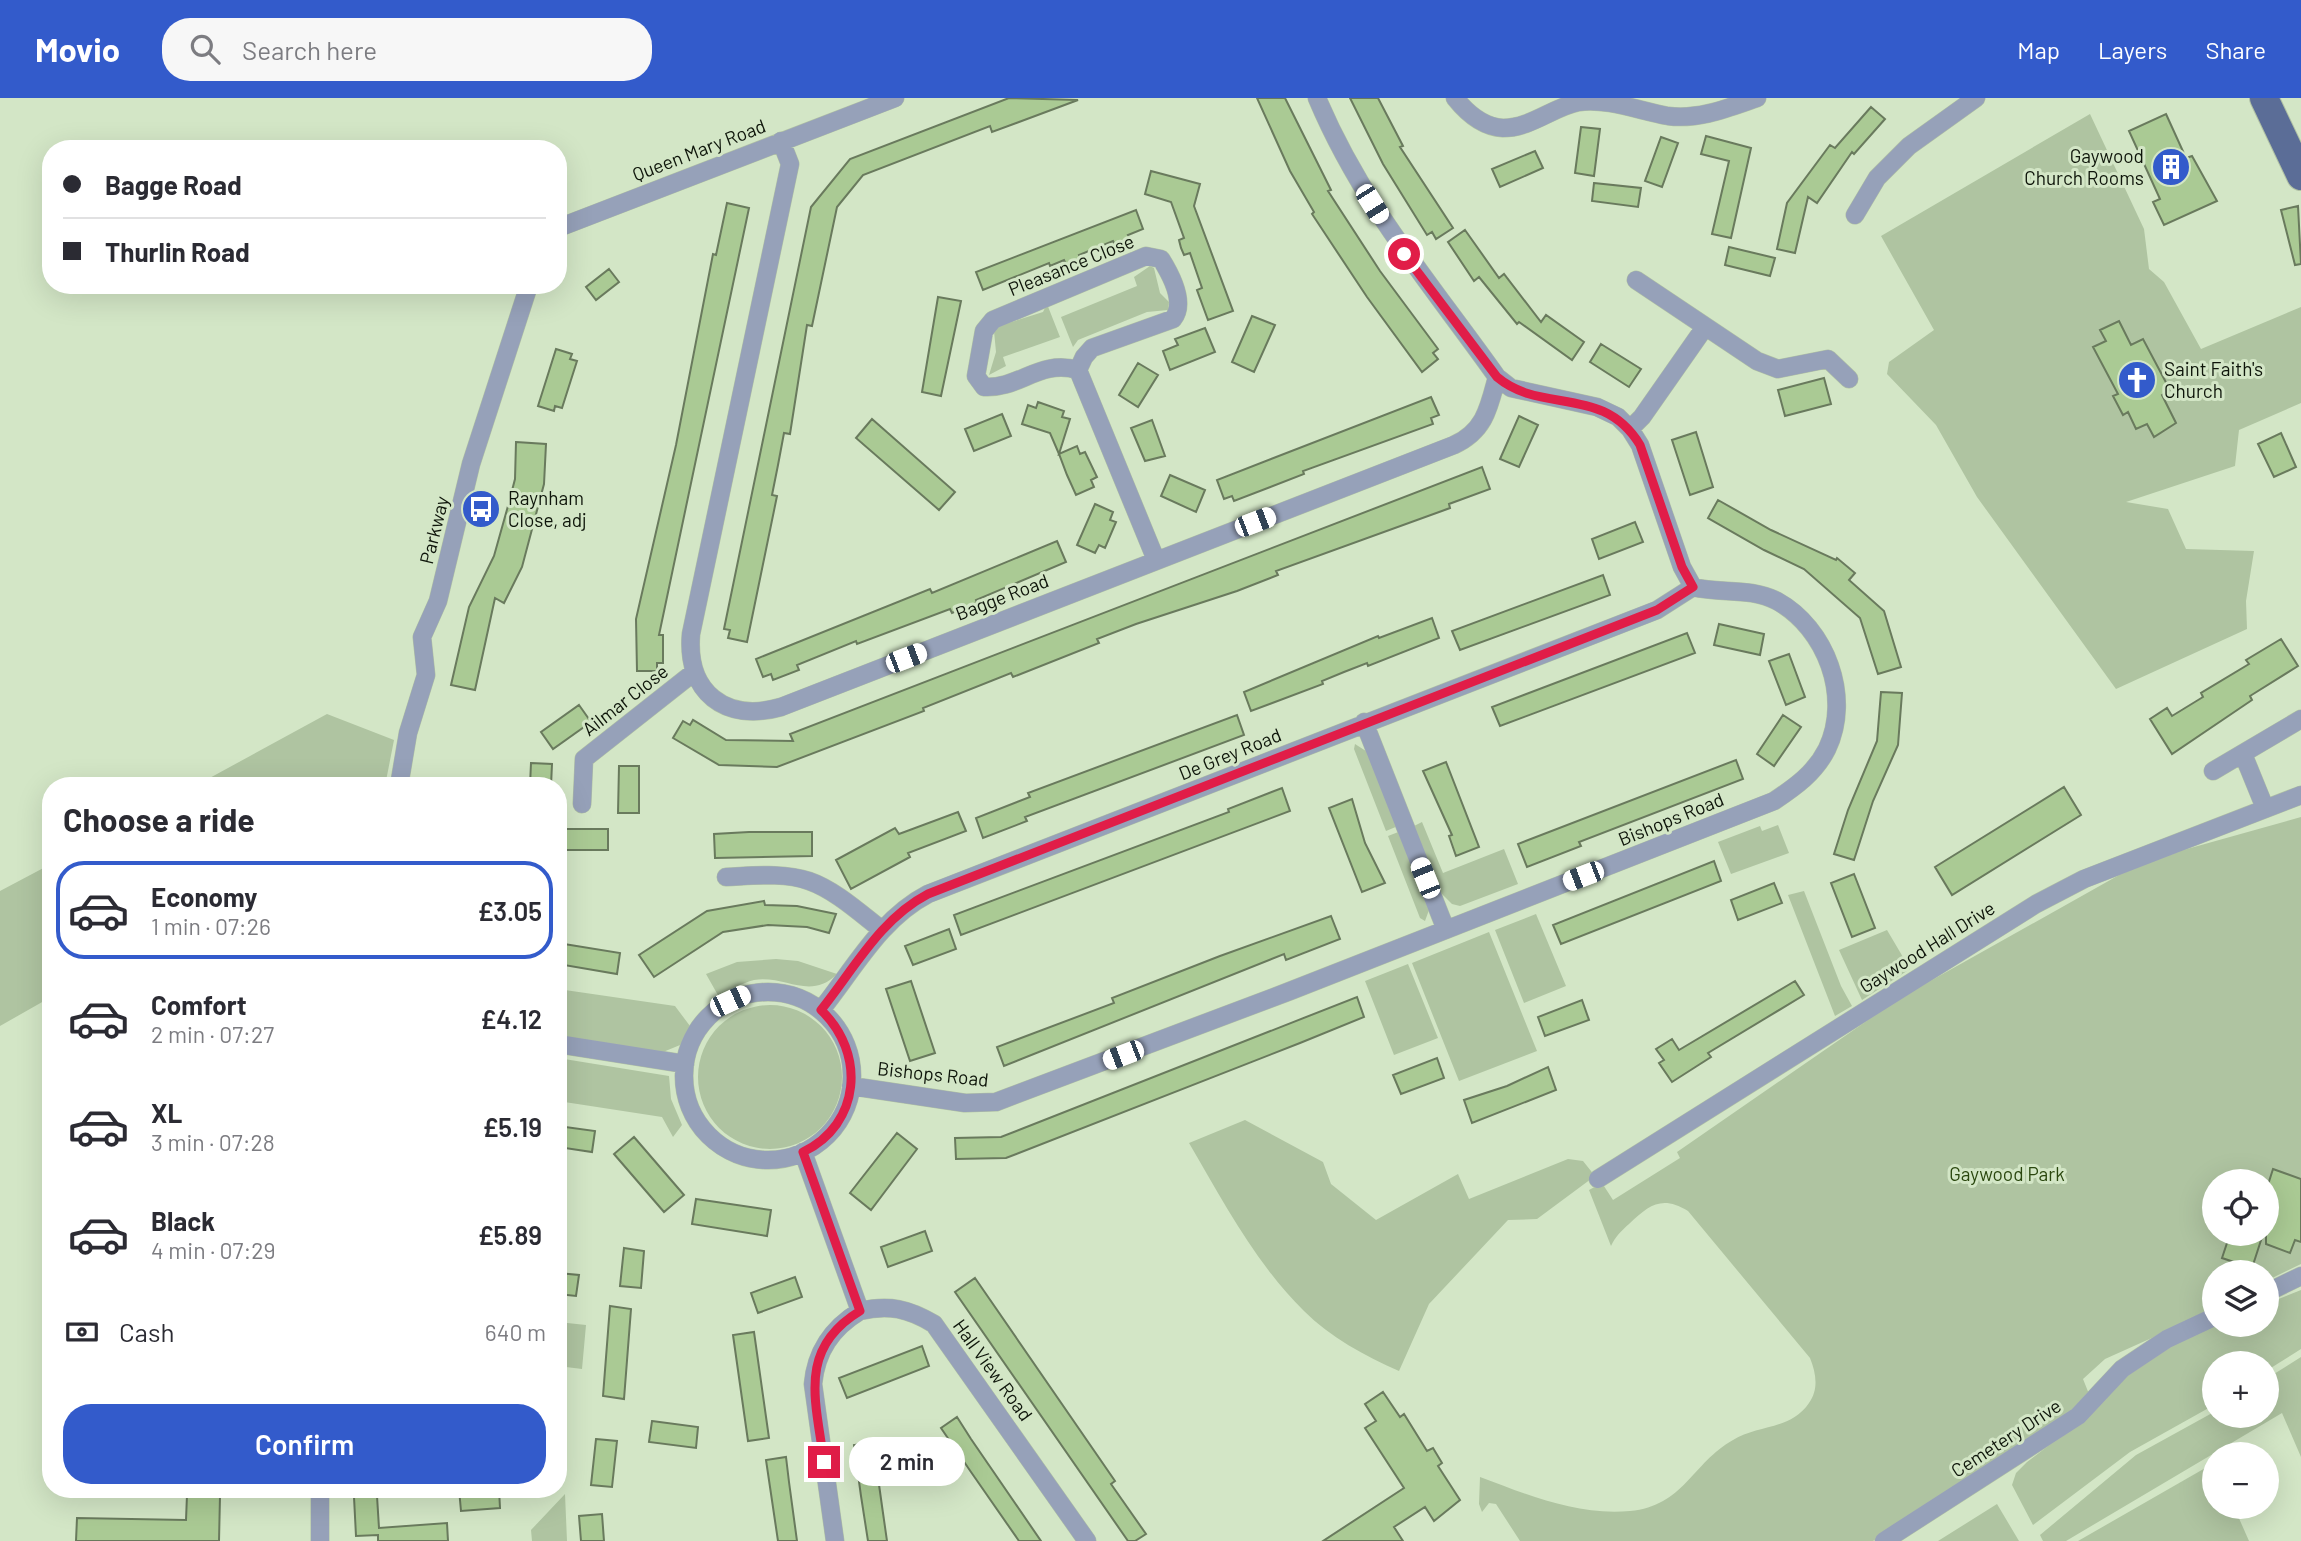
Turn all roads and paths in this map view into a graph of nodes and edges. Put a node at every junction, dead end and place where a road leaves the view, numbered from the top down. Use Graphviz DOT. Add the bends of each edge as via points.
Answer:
graph roads {
  1 [pos="895,98"];
  2 [pos="1317,98"];
  3 [pos="1455,98"];
  4 [pos="1756,98"];
  5 [pos="1976,98"];
  6 [pos="2264,98"];
  7 [pos="781,141"];
  8 [pos="2301,176"];
  9 [pos="1855,215"];
  10 [pos="567,224"];
  11 [pos="1636,280"];
  12 [pos="526,294"];
  13 [pos="1705,327"];
  14 [pos="1078,370"];
  15 [pos="1497,377"];
  16 [pos="1849,379"];
  17 [pos="1630,429"];
  18 [pos="1156,560"];
  19 [pos="1693,587"];
  20 [pos="693,673"];
  21 [pos="2301,719"];
  22 [pos="1364,722"];
  23 [pos="2244,754"];
  24 [pos="2213,771"];
  25 [pos="401,777"];
  26 [pos="2301,795"];
  27 [pos="582,804"];
  28 [pos="2265,808"];
  29 [pos="726,877"];
  30 [pos="882,930"];
  31 [pos="1446,930"];
  32 [pos="821,1010"];
  33 [pos="567,1045"];
  34 [pos="685,1064"];
  35 [pos="852,1086"];
  36 [pos="803,1152"];
  37 [pos="1598,1179"];
  38 [pos="2301,1276"];
  39 [pos="2279,1287"];
  40 [pos="860,1311"];
  41 [pos="2202,1323"];
  42 [pos="320,1498"];
  43 [pos="320,1541"];
  44 [pos="835,1541"];
  45 [pos="1087,1541"];
  46 [pos="1884,1541"];
  1 -- 7 [label="street, Queen Mary Road"];
  2 -- 15 [label="street" via="1342,153 1404,254"];
  3 -- 4 [label="street" via="1467,114 1502,128 1580,102 1695,117"];
  5 -- 9 [label="street" via="1909,146 1877,178"];
  6 -- 8 [label="main road"];
  7 -- 10 [label="street, Queen Mary Road"];
  7 -- 20 [label="street" via="790,164 691,634"];
  11 -- 13 [label="street"];
  12 -- 25 [label="street, Parkway" via="471,464 438,601 422,637 426,675"];
  13 -- 16 [label="street" via="1741,353 1778,369 1828,359"];
  13 -- 17 [label="street"];
  14 -- 14 [label="street, Pleasance Close" via="1092,348 1173,319 1180,302 1161,259 1146,256 993,320 984,331 976,376 984,387 995,388 1049,367"];
  14 -- 18 [label="street"];
  15 -- 17 [label="street" via="1511,388 1597,407"];
  15 -- 18 [label="street, Bagge Road" via="1490,409 1474,433 1462,441"];
  17 -- 19 [label="street"];
  18 -- 20 [label="street, Bagge Road" via="765,711 748,712 717,702"];
  19 -- 22 [label="street, De Grey Road" via="1657,610"];
  19 -- 31 [label="street, Bishops Road" via="1759,594 1797,615 1815,634 1829,661 1836,719 1827,748 1813,770 1774,801"];
  20 -- 27 [label="street, Ailmar Close" via="584,759"];
  21 -- 23 [label="street"];
  22 -- 30 [label="street, De Grey Road" via="928,894 905,907"];
  22 -- 31 [label="street"];
  23 -- 24 [label="street"];
  23 -- 28 [label="street"];
  26 -- 28 [label="street, Gaywood Hall Drive"];
  28 -- 37 [label="street, Gaywood Hall Drive" via="2084,879 2036,905"];
  29 -- 30 [label="street" via="771,875 808,881"];
  30 -- 32 [label="street, De Grey Road"];
  31 -- 35 [label="street, Bishops Road" via="996,1102 965,1103"];
  32 -- 34 [label="street" via="792,995 746,993 704,1021"];
  32 -- 35 [label="street" via="846,1044"];
  33 -- 34 [label="street"];
  34 -- 36 [label="street" via="692,1112 724,1147 770,1160"];
  35 -- 36 [label="street" via="835,1127"];
  36 -- 40 [label="street"];
  38 -- 39 [label="street"];
  40 -- 44 [label="street" via="833,1332 815,1363 813,1384"];
  40 -- 45 [label="street, Hall View Road" via="902,1308 934,1324"];
  41 -- 46 [label="street, Cemetery Drive" via="2122,1369 2078,1416"];
  42 -- 43 [label="street"];
}
